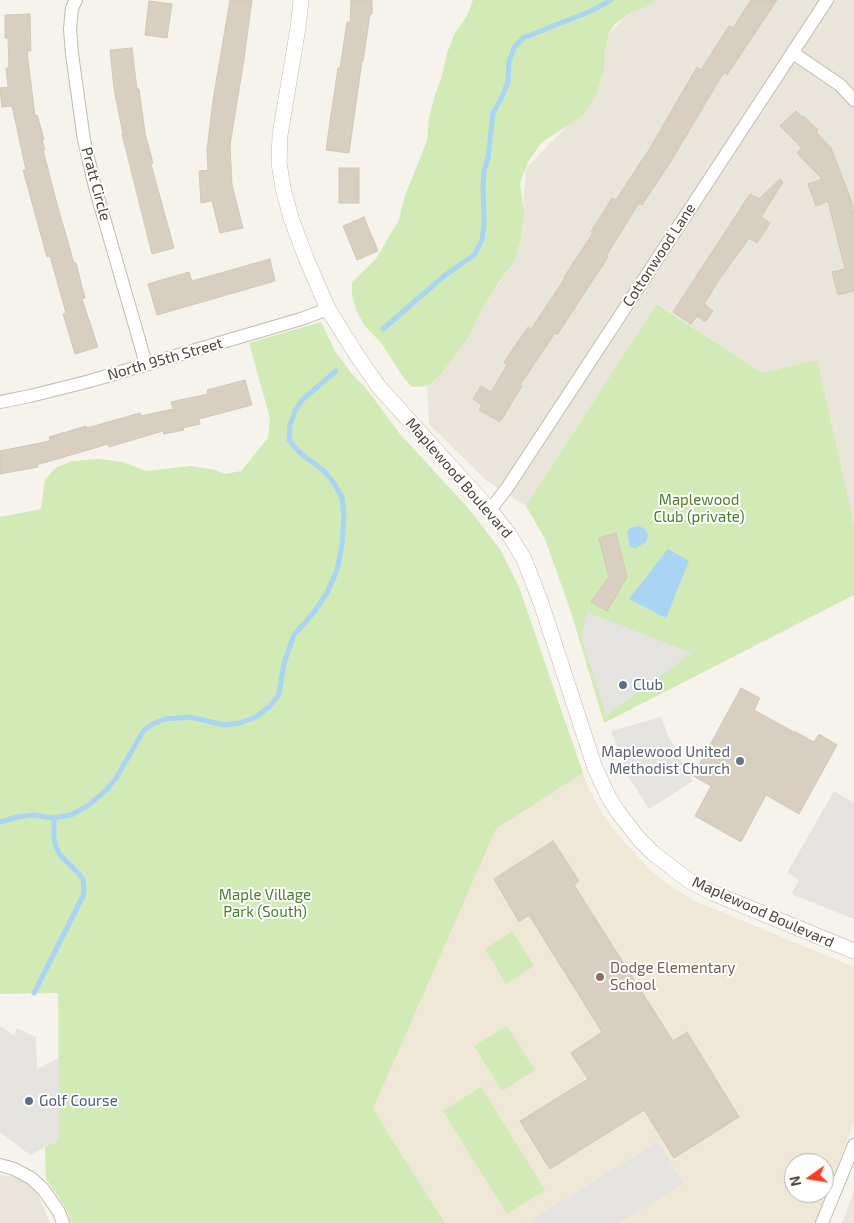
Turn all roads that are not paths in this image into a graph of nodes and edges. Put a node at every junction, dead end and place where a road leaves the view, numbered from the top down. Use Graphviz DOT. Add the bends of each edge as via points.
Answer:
graph roads {
  1 [pos="76,0"];
  2 [pos="301,0"];
  3 [pos="827,0"];
  4 [pos="793,53"];
  5 [pos="854,100"];
  6 [pos="328,309"];
  7 [pos="146,364"];
  8 [pos="0,402"];
  9 [pos="490,510"];
  10 [pos="854,951"];
  11 [pos="854,1145"];
  12 [pos="0,1165"];
  13 [pos="63,1223"];
  14 [pos="822,1223"];
  1 -- 7 [label="street, Pratt Circle" via="70,29 84,140"];
  2 -- 6 [label="street, Maplewood Boulevard" via="280,135 279,163 291,218"];
  3 -- 4 [label="street, Cottonwood Lane"];
  4 -- 5 [label="street" via="840,85"];
  4 -- 9 [label="street, Cottonwood Lane"];
  6 -- 7 [label="street, North 95th Street"];
  6 -- 9 [label="street, Maplewood Boulevard" via="379,387"];
  7 -- 8 [label="street, North 95th Street"];
  9 -- 10 [label="street, Maplewood Boulevard" via="524,559 595,768 628,827 659,858 688,880"];
  11 -- 14 [label="street"];
  12 -- 13 [label="street" via="31,1178 43,1189"];
}
